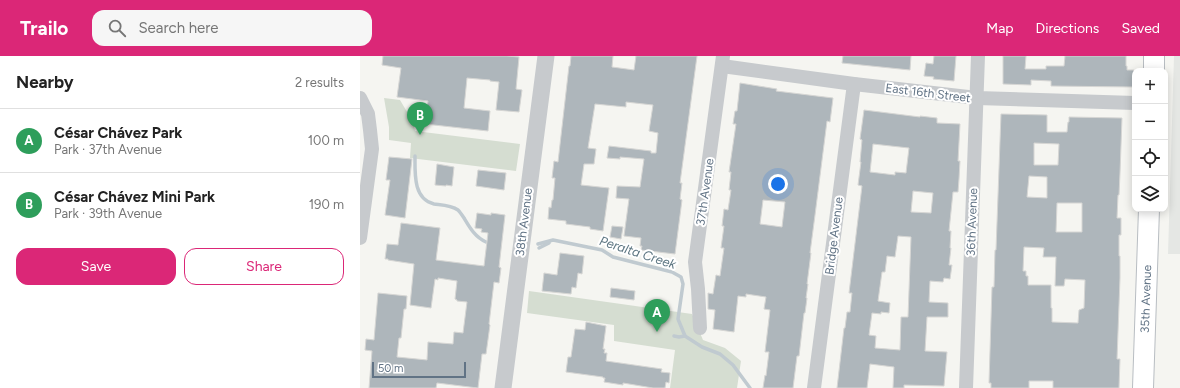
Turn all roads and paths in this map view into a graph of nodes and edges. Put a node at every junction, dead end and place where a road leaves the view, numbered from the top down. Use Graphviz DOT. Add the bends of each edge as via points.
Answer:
graph roads {
  1 [pos="546,56"];
  2 [pos="978,56"];
  3 [pos="1154,56"];
  4 [pos="723,61"];
  5 [pos="1154,68"];
  6 [pos="854,84"];
  7 [pos="360,98"];
  8 [pos="977,98"];
  9 [pos="1132,103"];
  10 [pos="365,130"];
  11 [pos="1149,212"];
  12 [pos="360,238"];
  13 [pos="700,328"];
  14 [pos="503,388"];
  15 [pos="814,388"];
  16 [pos="966,388"];
  17 [pos="1143,388"];
  1 -- 14 [label="street, 38th Avenue"];
  2 -- 8 [label="street, 36th Avenue"];
  3 -- 5 [label="main road"];
  4 -- 6 [label="street, East 16th Street"];
  4 -- 13 [label="street, 37th Avenue" via="695,262"];
  6 -- 8 [label="street, East 16th Street"];
  6 -- 15 [label="street, Bridge Avenue"];
  7 -- 10 [label="street" via="368,114"];
  8 -- 9 [label="street, East 16th Street"];
  8 -- 16 [label="street, 36th Avenue"];
  10 -- 12 [label="street" via="372,149"];
  11 -- 17 [label="main road, 35th Avenue"];
}
